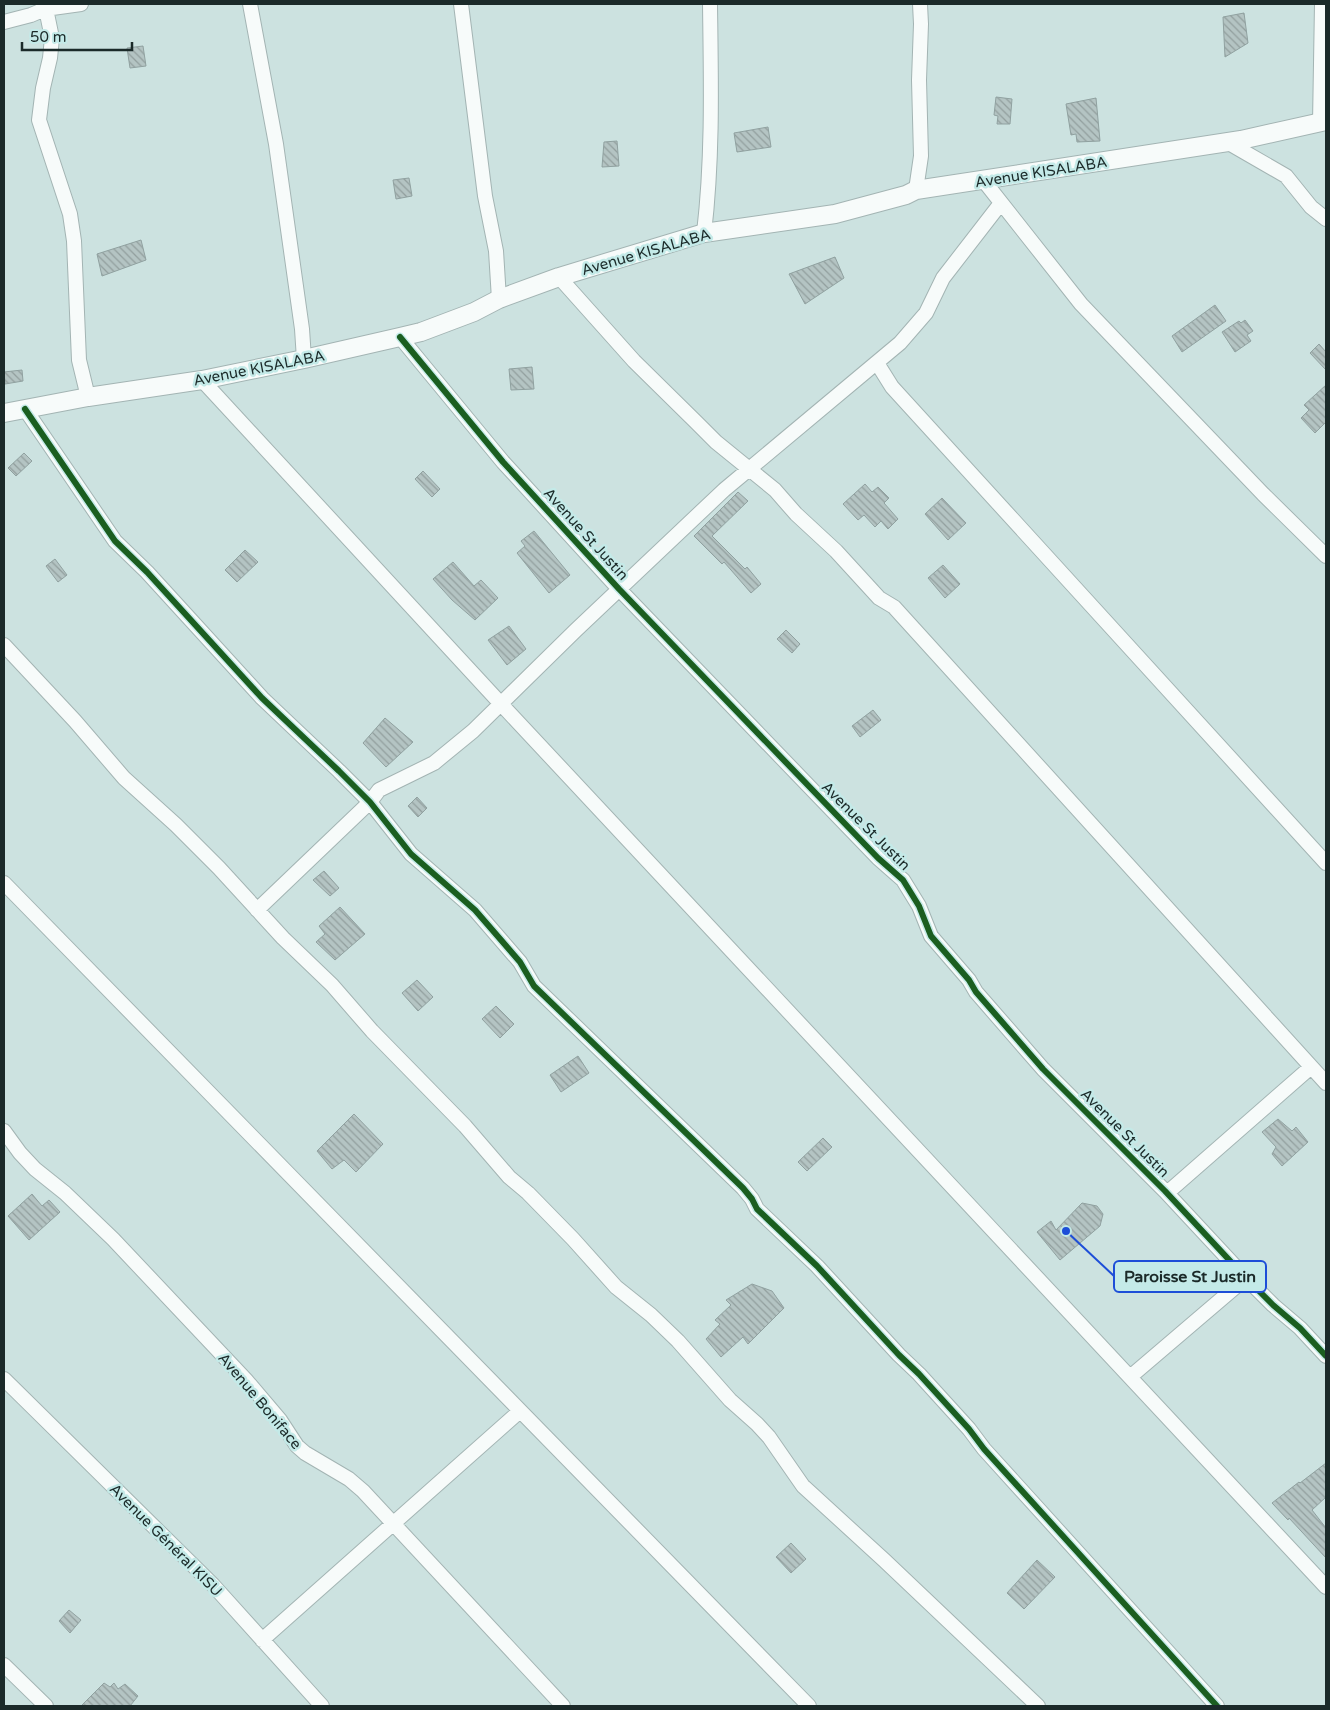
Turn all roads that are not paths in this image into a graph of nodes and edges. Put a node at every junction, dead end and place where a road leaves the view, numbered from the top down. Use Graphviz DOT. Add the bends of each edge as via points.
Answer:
graph roads {
  1 [pos="81,4"];
  2 [pos="250,4"];
  3 [pos="461,4"];
  4 [pos="710,4"];
  5 [pos="920,4"];
  6 [pos="1322,4"];
  7 [pos="45,6"];
  8 [pos="4,22"];
  9 [pos="1323,122"];
  10 [pos="1227,142"];
  11 [pos="984,181"];
  12 [pos="916,190"];
  13 [pos="1001,203"];
  14 [pos="1326,219"];
  15 [pos="704,233"];
  16 [pos="559,277"];
  17 [pos="499,299"];
  18 [pos="400,337"];
  19 [pos="304,360"];
  20 [pos="877,363"];
  21 [pos="202,380"];
  22 [pos="88,397"];
  23 [pos="25,409"];
  24 [pos="4,413"];
  25 [pos="750,468"];
  26 [pos="1326,556"];
  27 [pos="619,589"];
  28 [pos="4,645"];
  29 [pos="501,704"];
  30 [pos="370,802"];
  31 [pos="1326,863"];
  32 [pos="4,883"];
  33 [pos="258,910"];
  34 [pos="1311,1067"];
  35 [pos="1326,1083"];
  36 [pos="4,1131"];
  37 [pos="1167,1193"];
  38 [pos="1246,1278"];
  39 [pos="1326,1356"];
  40 [pos="1130,1377"];
  41 [pos="4,1379"];
  42 [pos="520,1411"];
  43 [pos="393,1524"];
  44 [pos="1326,1587"];
  45 [pos="262,1640"];
  46 [pos="4,1665"];
  47 [pos="46,1706"];
  48 [pos="322,1706"];
  49 [pos="562,1706"];
  50 [pos="810,1706"];
  51 [pos="1038,1706"];
  52 [pos="1217,1706"];
  1 -- 7 [label="street"];
  2 -- 19 [label="street" via="276,144"];
  3 -- 17 [label="street" via="485,196 496,251"];
  4 -- 15 [label="street" via="712,85"];
  5 -- 12 [label="street" via="922,156"];
  6 -- 9 [label="street"];
  7 -- 8 [label="street" via="31,15"];
  7 -- 22 [label="street" via="52,38 39,120 70,214 79,360"];
  9 -- 10 [label="street, Avenue KISALABA"];
  10 -- 11 [label="street, Avenue KISALABA"];
  10 -- 14 [label="street" via="1286,176 1311,208"];
  11 -- 12 [label="street, Avenue KISALABA"];
  11 -- 13 [label="street"];
  12 -- 15 [label="street, Avenue KISALABA" via="835,214"];
  13 -- 20 [label="street" via="943,278 926,313"];
  13 -- 26 [label="street" via="1081,304"];
  15 -- 16 [label="street, Avenue KISALABA"];
  16 -- 17 [label="street, Avenue KISALABA"];
  16 -- 25 [label="street" via="634,362 716,442"];
  17 -- 18 [label="street, Avenue KISALABA" via="421,332"];
  18 -- 19 [label="street, Avenue KISALABA"];
  18 -- 27 [label="street, Avenue St Justin" via="503,462"];
  19 -- 21 [label="street, Avenue KISALABA"];
  20 -- 25 [label="street"];
  20 -- 31 [label="street" via="899,394"];
  21 -- 22 [label="street, Avenue KISALABA"];
  21 -- 29 [label="street"];
  22 -- 23 [label="street, Avenue KISALABA"];
  23 -- 24 [label="street, Avenue KISALABA"];
  23 -- 30 [label="street" via="116,541 262,698"];
  25 -- 27 [label="street"];
  25 -- 34 [label="street" via="879,598 894,607"];
  27 -- 29 [label="street"];
  27 -- 37 [label="street, Avenue St Justin" via="878,858 903,880 919,906 931,936 976,992 1043,1069"];
  28 -- 33 [label="street" via="124,778 219,868"];
  29 -- 30 [label="street" via="434,763 379,790"];
  29 -- 40 [label="street"];
  30 -- 33 [label="street"];
  30 -- 52 [label="street" via="411,854 475,910 520,962 534,986 743,1188 757,1209 817,1266 920,1374"];
  32 -- 42 [label="street"];
  33 -- 51 [label="street" via="616,1287 678,1341 730,1400 757,1424 808,1491"];
  34 -- 35 [label="street"];
  34 -- 37 [label="street"];
  36 -- 43 [label="street, Avenue Boniface" via="35,1169 113,1239 246,1380 297,1446 349,1479"];
  37 -- 38 [label="street, Avenue St Justin"];
  38 -- 39 [label="street, Avenue St Justin"];
  38 -- 40 [label="street"];
  40 -- 44 [label="street"];
  41 -- 45 [label="street, Avenue Général KISU" via="212,1585"];
  42 -- 43 [label="street"];
  42 -- 50 [label="street"];
  43 -- 45 [label="street"];
  43 -- 49 [label="street, Avenue Boniface"];
  45 -- 48 [label="street, Avenue Général KISU"];
  46 -- 47 [label="street"];
}
